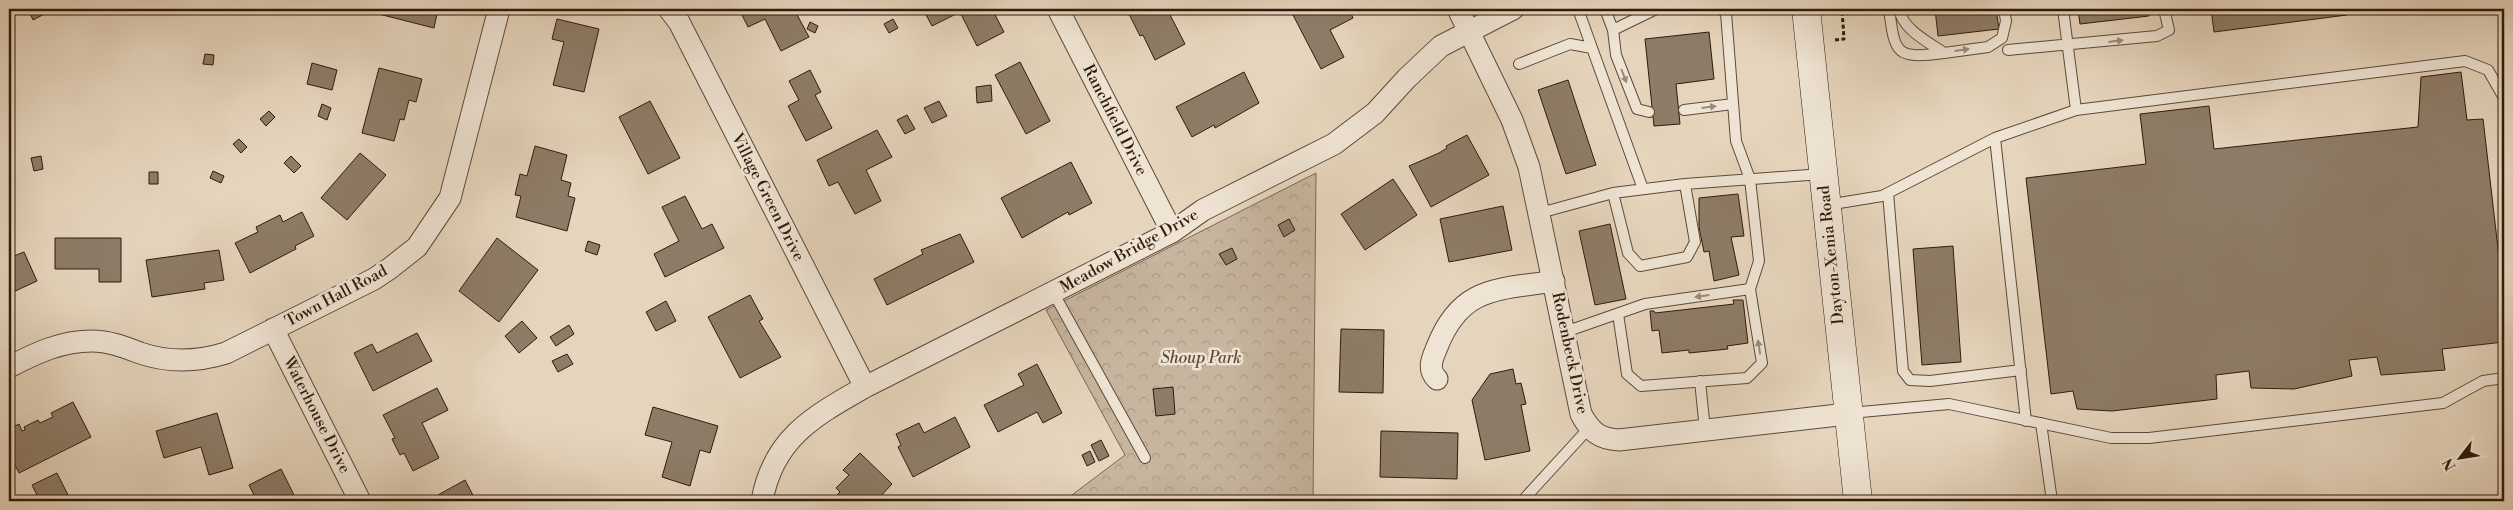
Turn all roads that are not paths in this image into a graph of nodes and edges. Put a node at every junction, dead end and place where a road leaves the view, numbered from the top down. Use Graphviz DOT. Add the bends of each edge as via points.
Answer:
graph roads {
  1 [pos="499,9"];
  2 [pos="669,9"];
  3 [pos="1058,9"];
  4 [pos="1458,9"];
  5 [pos="1513,9"];
  6 [pos="1578,9"];
  7 [pos="1604,9"];
  8 [pos="1656,9"];
  9 [pos="1721,9"];
  10 [pos="1806,9"];
  11 [pos="1889,9"];
  12 [pos="1899,9"];
  13 [pos="2004,9"];
  14 [pos="2063,9"];
  15 [pos="2164,9"];
  16 [pos="1469,30"];
  17 [pos="1613,30"];
  18 [pos="2068,45"];
  19 [pos="1592,48"];
  20 [pos="2008,50"];
  21 [pos="1944,53"];
  22 [pos="1519,64"];
  23 [pos="2504,98"];
  24 [pos="1733,104"];
  25 [pos="1684,110"];
  26 [pos="2076,110"];
  27 [pos="1649,112"];
  28 [pos="1995,138"];
  29 [pos="1823,174"];
  30 [pos="1750,179"];
  31 [pos="1685,184"];
  32 [pos="1643,189"];
  33 [pos="1613,193"];
  34 [pos="1888,193"];
  35 [pos="1826,205"];
  36 [pos="1540,213"];
  37 [pos="1172,232"];
  38 [pos="1554,281"];
  39 [pos="1750,289"];
  40 [pos="1053,292"];
  41 [pos="1618,314"];
  42 [pos="273,329"];
  43 [pos="1565,332"];
  44 [pos="9,367"];
  45 [pos="2021,370"];
  46 [pos="2504,378"];
  47 [pos="1437,379"];
  48 [pos="1700,381"];
  49 [pos="865,387"];
  50 [pos="1847,414"];
  51 [pos="2026,421"];
  52 [pos="2041,423"];
  53 [pos="1589,428"];
  54 [pos="1705,430"];
  55 [pos="1145,458"];
  56 [pos="1523,500"];
  57 [pos="360,501"];
  58 [pos="762,501"];
  59 [pos="1858,501"];
  60 [pos="2052,501"];
  1 -- 42 [label="street, Town Hall Road" via="450,198 417,246 374,278"];
  2 -- 49 [label="street, Village Green Drive" via="679,22"];
  3 -- 37 [label="street, Ranchfield Drive"];
  4 -- 16 [label="street, Rodenbeck Drive"];
  5 -- 16 [label="street, Meadow Bridge Drive"];
  6 -- 19 [label="lane"];
  7 -- 17 [label="lane"];
  8 -- 17 [label="lane"];
  9 -- 24 [label="lane" via="1726,12"];
  10 -- 29 [label="main road, Dayton-Xenia Road"];
  11 -- 21 [label="lane" via="1894,45 1903,53 1918,56"];
  12 -- 21 [label="lane" via="1900,18 1910,29"];
  21 -- 13 [label="lane, one-way" via="1988,47 2002,38 2006,21"];
  14 -- 18 [label="lane"];
  18 -- 15 [label="lane, one-way" via="2157,36 2169,30"];
  16 -- 36 [label="street, Rodenbeck Drive" via="1512,120 1529,167"];
  16 -- 37 [label="street, Meadow Bridge Drive" via="1441,46 1375,113 1334,144 1203,210"];
  17 -- 27 [label="lane, one-way" via="1616,55 1637,109"];
  18 -- 20 [label="lane"];
  18 -- 26 [label="lane"];
  19 -- 22 [label="lane" via="1570,44"];
  19 -- 32 [label="lane"];
  23 -- 26 [label="lane" via="2488,70 2465,61"];
  25 -- 24 [label="lane, one-way"];
  24 -- 30 [label="lane" via="1736,142"];
  26 -- 28 [label="lane"];
  28 -- 34 [label="lane"];
  28 -- 45 [label="lane"];
  29 -- 30 [label="lane"];
  29 -- 35 [label="main road, Dayton-Xenia Road"];
  30 -- 31 [label="lane"];
  30 -- 39 [label="lane" via="1759,261"];
  31 -- 32 [label="lane"];
  31 -- 33 [label="lane" via="1695,242 1687,257 1640,266 1628,253"];
  32 -- 33 [label="lane"];
  33 -- 36 [label="lane"];
  34 -- 35 [label="lane"];
  34 -- 45 [label="lane" via="1903,371 1910,380 1930,381"];
  35 -- 50 [label="main road, Dayton-Xenia Road"];
  36 -- 38 [label="street, Rodenbeck Drive"];
  37 -- 40 [label="street, Meadow Bridge Drive"];
  38 -- 43 [label="street, Rodenbeck Drive"];
  38 -- 47 [label="street" via="1490,291 1462,306 1443,333 1432,361 1431,370"];
  39 -- 41 [label="lane, one-way" via="1645,304"];
  48 -- 39 [label="lane, one-way" via="1747,378 1762,363"];
  40 -- 49 [label="street, Meadow Bridge Drive"];
  40 -- 55 [label="lane"];
  41 -- 43 [label="lane"];
  41 -- 48 [label="lane" via="1627,374 1641,386"];
  42 -- 44 [label="street, Town Hall Road" via="226,353 200,359 157,358 122,346 93,341 44,349"];
  42 -- 57 [label="street, Waterhouse Drive"];
  43 -- 53 [label="street, Rodenbeck Drive" via="1581,414"];
  45 -- 51 [label="lane"];
  46 -- 52 [label="lane" via="2483,381 2444,403 2149,438 2111,438"];
  48 -- 54 [label="lane"];
  49 -- 58 [label="street, Meadow Bridge Drive" via="819,413 795,433 774,462"];
  50 -- 51 [label="lane" via="1949,404"];
  50 -- 54 [label="street, Rodenbeck Drive"];
  50 -- 59 [label="main road, Dayton-Xenia Road"];
  51 -- 52 [label="lane"];
  52 -- 60 [label="lane"];
  53 -- 54 [label="street, Rodenbeck Drive" via="1601,437 1619,440"];
  53 -- 56 [label="lane"];
}
